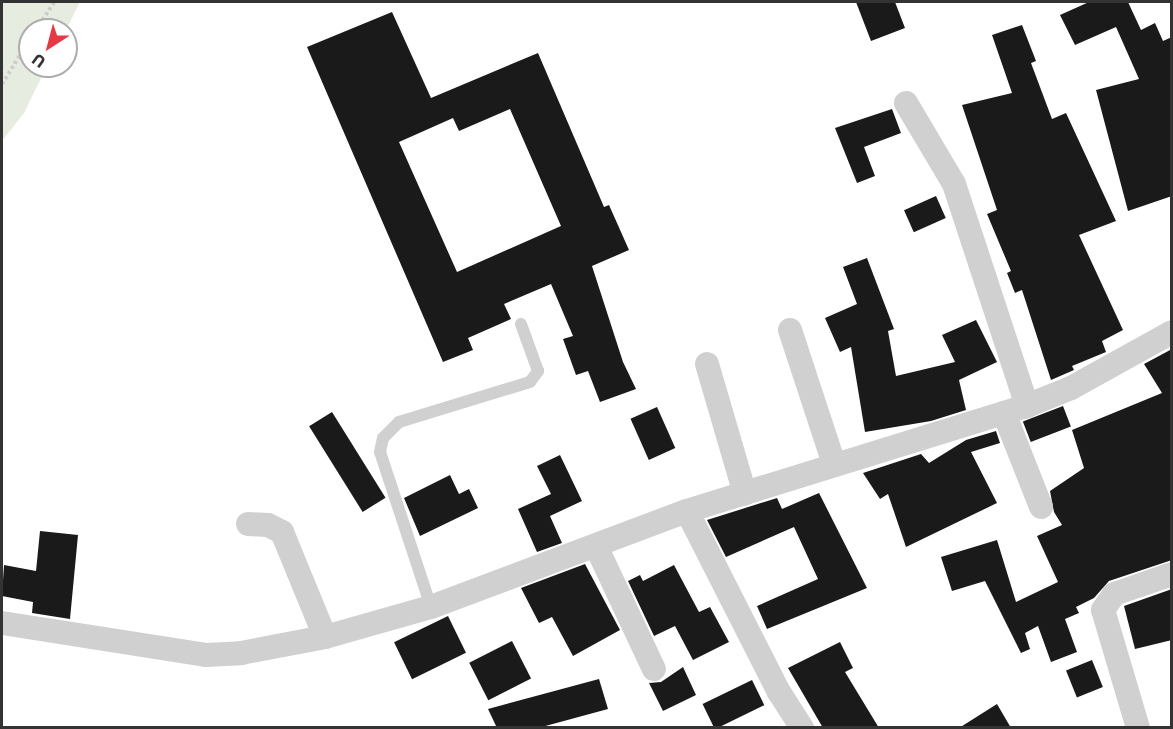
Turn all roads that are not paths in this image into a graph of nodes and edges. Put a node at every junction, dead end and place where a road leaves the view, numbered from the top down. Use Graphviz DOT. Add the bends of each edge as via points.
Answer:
graph roads {
  1 [pos="906,104"];
  2 [pos="521,324"];
  3 [pos="790,330"];
  4 [pos="1172,332"];
  5 [pos="707,364"];
  6 [pos="1027,406"];
  7 [pos="1004,412"];
  8 [pos="834,464"];
  9 [pos="746,494"];
  10 [pos="1041,507"];
  11 [pos="687,511"];
  12 [pos="248,524"];
  13 [pos="596,546"];
  14 [pos="1172,574"];
  15 [pos="431,607"];
  16 [pos="2,623"];
  17 [pos="325,637"];
  18 [pos="654,669"];
  19 [pos="802,728"];
  20 [pos="1138,728"];
  1 -- 6 [label="street" via="954,184"];
  2 -- 15 [label="lane" via="538,371 530,382 399,422 383,438 380,452"];
  3 -- 8 [label="street"];
  4 -- 6 [label="street" via="1071,388"];
  5 -- 9 [label="street"];
  6 -- 7 [label="street"];
  7 -- 8 [label="street"];
  7 -- 10 [label="street"];
  8 -- 9 [label="street"];
  9 -- 11 [label="street"];
  11 -- 13 [label="street"];
  11 -- 19 [label="street" via="779,692"];
  12 -- 17 [label="street" via="268,525 282,532"];
  13 -- 15 [label="street"];
  13 -- 18 [label="street"];
  14 -- 20 [label="street" via="1114,594 1104,610"];
  15 -- 17 [label="street"];
  16 -- 17 [label="street" via="206,655 241,653"];
}
